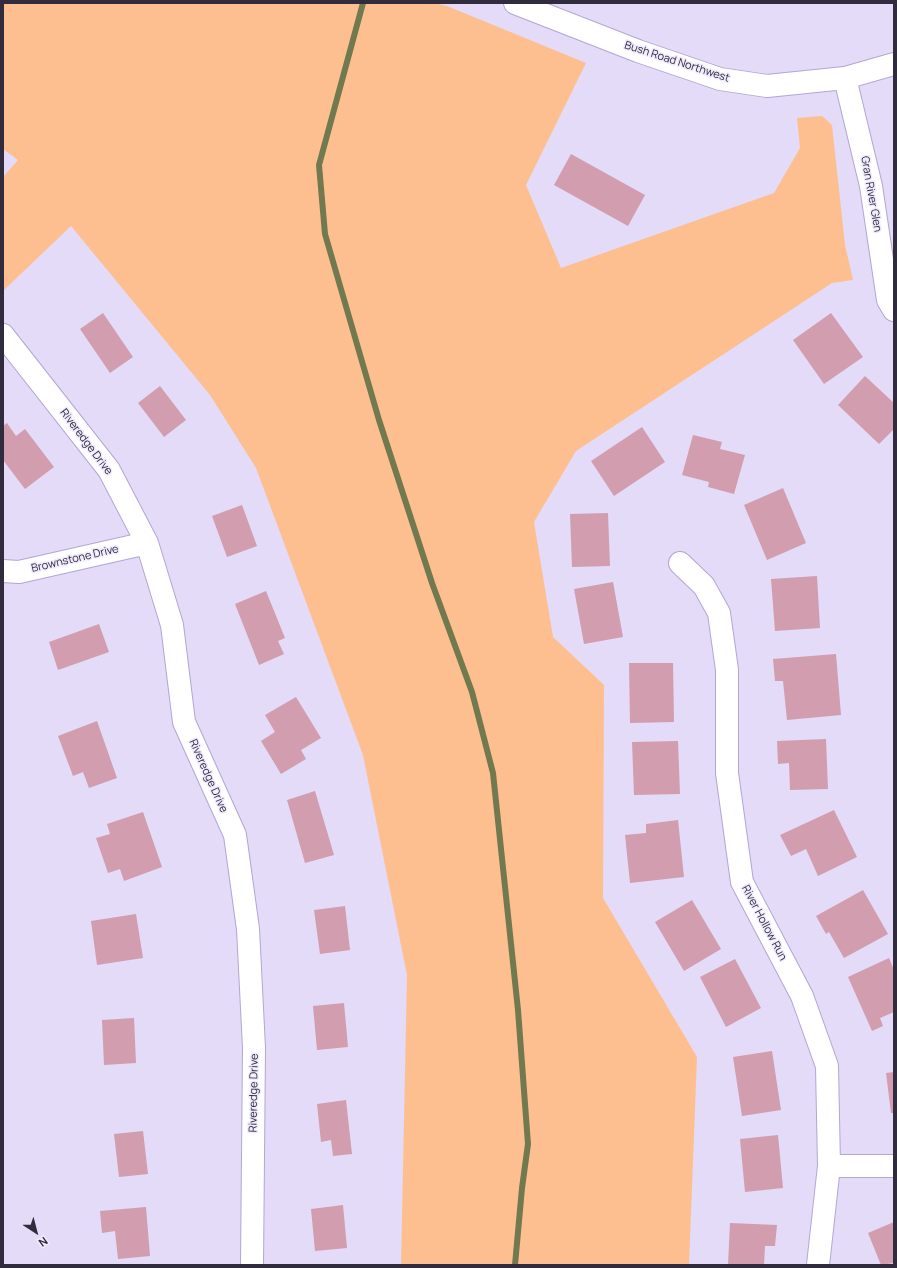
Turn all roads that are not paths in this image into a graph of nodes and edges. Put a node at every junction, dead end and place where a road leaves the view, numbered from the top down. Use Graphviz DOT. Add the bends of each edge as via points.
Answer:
graph roads {
  1 [pos="515,3"];
  2 [pos="894,64"];
  3 [pos="845,78"];
  4 [pos="894,310"];
  5 [pos="3,335"];
  6 [pos="147,543"];
  7 [pos="680,563"];
  8 [pos="3,572"];
  9 [pos="828,1166"];
  10 [pos="894,1166"];
  11 [pos="252,1265"];
  12 [pos="818,1265"];
  1 -- 3 [label="street, Bush Road Northwest" via="638,51 720,79 767,86"];
  2 -- 3 [label="street, Bush Road Northwest"];
  3 -- 4 [label="street, Gran River Glen" via="871,186 888,300"];
  5 -- 6 [label="street, Riveredge Drive" via="109,470"];
  6 -- 8 [label="street, Brownstone Drive" via="19,572"];
  6 -- 11 [label="street, Riveredge Drive" via="172,625 184,722 235,835 248,930 254,1048"];
  7 -- 9 [label="street, River Hollow Run" via="704,586 719,613 727,670 727,773 742,882 802,996 828,1066"];
  9 -- 10 [label="street"];
  9 -- 12 [label="street, River Hollow Run"];
}
